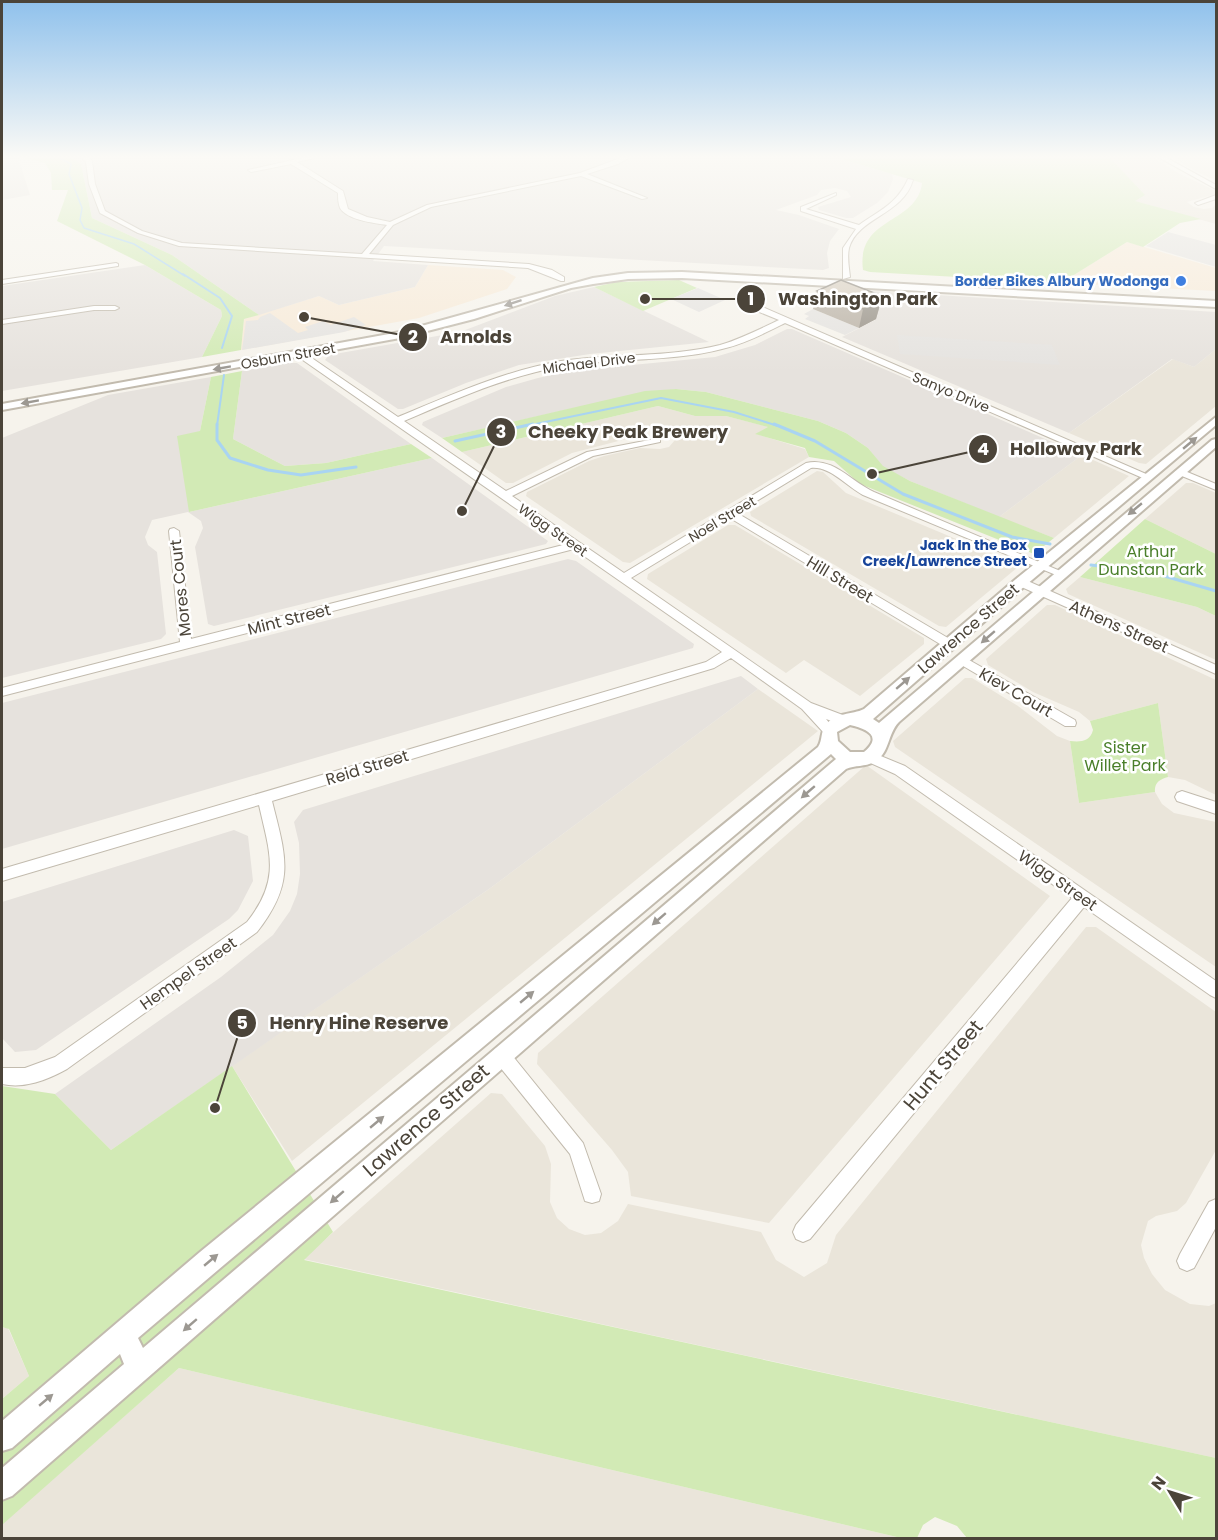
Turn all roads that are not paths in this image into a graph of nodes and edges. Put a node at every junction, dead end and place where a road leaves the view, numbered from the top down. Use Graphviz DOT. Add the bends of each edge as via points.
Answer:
graph roads {
  1 [pos="133,229"];
  2 [pos="387,229"];
  3 [pos="860,229"];
  4 [pos="363,257"];
  5 [pos="116,264"];
  6 [pos="847,281"];
  7 [pos="2,282"];
  8 [pos="565,282"];
  9 [pos="1216,298"];
  10 [pos="1216,304"];
  11 [pos="755,307"];
  12 [pos="115,308"];
  13 [pos="784,320"];
  14 [pos="2,322"];
  15 [pos="296,350"];
  16 [pos="2,397"];
  17 [pos="2,406"];
  18 [pos="1216,420"];
  19 [pos="397,421"];
  20 [pos="657,440"];
  21 [pos="1216,442"];
  22 [pos="1163,465"];
  23 [pos="1180,472"];
  24 [pos="1148,477"];
  25 [pos="1165,485"];
  26 [pos="1216,487"];
  27 [pos="504,496"];
  28 [pos="731,514"];
  29 [pos="174,531"];
  30 [pos="576,545"];
  31 [pos="1043,566"];
  32 [pos="1060,573"];
  33 [pos="623,578"];
  34 [pos="1022,582"];
  35 [pos="1042,591"];
  36 [pos="949,644"];
  37 [pos="186,645"];
  38 [pos="731,653"];
  39 [pos="962,660"];
  40 [pos="1216,670"];
  41 [pos="2,692"];
  42 [pos="806,706"];
  43 [pos="850,720"];
  44 [pos="1070,723"];
  45 [pos="830,736"];
  46 [pos="872,750"];
  47 [pos="1182,797"];
  48 [pos="264,798"];
  49 [pos="1216,808"];
  50 [pos="680,869"];
  51 [pos="2,875"];
  52 [pos="699,885"];
  53 [pos="1083,897"];
  54 [pos="1216,990"];
  55 [pos="483,1034"];
  56 [pos="501,1055"];
  57 [pos="2,1076"];
  58 [pos="592,1194"];
  59 [pos="1216,1209"];
  60 [pos="802,1232"];
  61 [pos="1187,1261"];
  62 [pos="123,1334"];
  63 [pos="140,1368"];
  64 [pos="2,1437"];
  65 [pos="2,1486"];
  1 -- 4 [label="street" via="181,246"];
  2 -- 4 [label="street"];
  3 -- 6 [label="street" via="846,249"];
  4 -- 8 [label="street" via="529,266"];
  5 -- 7 [label="street"];
  6 -- 8 [label="street, Osburn Street" via="651,275"];
  6 -- 9 [label="street"];
  6 -- 10 [label="street"];
  8 -- 15 [label="street, Osburn Street" via="443,325"];
  11 -- 13 [label="street, Sanyo Drive"];
  12 -- 14 [label="street"];
  13 -- 19 [label="street, Michael Drive" via="712,349 590,361 517,374"];
  13 -- 24 [label="street, Sanyo Drive"];
  15 -- 16 [label="street, Osburn Street"];
  15 -- 17 [label="street, Osburn Street, one-way"];
  15 -- 19 [label="street, Wigg Street"];
  22 -- 18 [label="street, Lawrence Street, one-way"];
  19 -- 27 [label="street, Wigg Street"];
  20 -- 27 [label="street" via="590,454"];
  21 -- 23 [label="street, Lawrence Street"];
  22 -- 23 [label="street"];
  22 -- 24 [label="street, Lawrence Street"];
  23 -- 25 [label="street, Lawrence Street"];
  23 -- 26 [label="street"];
  24 -- 25 [label="street"];
  24 -- 31 [label="street, Lawrence Street"];
  25 -- 32 [label="street, Lawrence Street, one-way"];
  27 -- 30 [label="street, Wigg Street"];
  28 -- 31 [label="street, Noel Street" via="809,465 822,463 877,497"];
  28 -- 33 [label="street, Noel Street"];
  28 -- 36 [label="street, Hill Street"];
  29 -- 37 [label="street, Mores Court"];
  30 -- 33 [label="street, Wigg Street"];
  30 -- 37 [label="street, Mint Street"];
  31 -- 32 [label="street"];
  31 -- 34 [label="street, Lawrence Street"];
  32 -- 35 [label="street, Lawrence Street"];
  33 -- 38 [label="street, Wigg Street"];
  34 -- 35 [label="street, Athens Street"];
  34 -- 36 [label="street, Lawrence Street"];
  35 -- 39 [label="street, Lawrence Street, one-way"];
  35 -- 40 [label="street, Athens Street"];
  43 -- 36 [label="street, Lawrence Street, one-way" via="870,713"];
  37 -- 41 [label="street, Mint Street"];
  38 -- 42 [label="street, Wigg Street"];
  38 -- 48 [label="street, Reid Street" via="710,665"];
  39 -- 44 [label="street, Kiev Court"];
  39 -- 46 [label="street, Lawrence Street" via="893,718"];
  42 -- 43 [label="street, Wigg Street"];
  42 -- 45 [label="street, Wigg Street"];
  43 -- 45 [label="street, Lawrence Street" via="837,722"];
  43 -- 46 [label="street" via="872,726"];
  45 -- 46 [label="street" via="839,753"];
  45 -- 50 [label="street, Lawrence Street" via="824,751"];
  46 -- 52 [label="street, Lawrence Street, one-way" via="840,764"];
  46 -- 53 [label="street, Wigg Street"];
  47 -- 49 [label="street"];
  48 -- 51 [label="street, Reid Street"];
  48 -- 57 [label="street, Hempel Street" via="278,859 278,883 271,902 252,927 61,1063 34,1074"];
  50 -- 52 [label="street"];
  55 -- 50 [label="street, Lawrence Street, one-way"];
  52 -- 56 [label="street, Lawrence Street, one-way"];
  53 -- 54 [label="street, Wigg Street"];
  53 -- 60 [label="street, Hunt Street"];
  55 -- 56 [label="street"];
  62 -- 55 [label="street, Lawrence Street, one-way"];
  56 -- 58 [label="street" via="577,1149"];
  56 -- 63 [label="street, Lawrence Street, one-way"];
  59 -- 61 [label="street"];
  62 -- 63 [label="street"];
  64 -- 62 [label="street, Lawrence Street, one-way"];
  63 -- 65 [label="street, Lawrence Street"];
}
